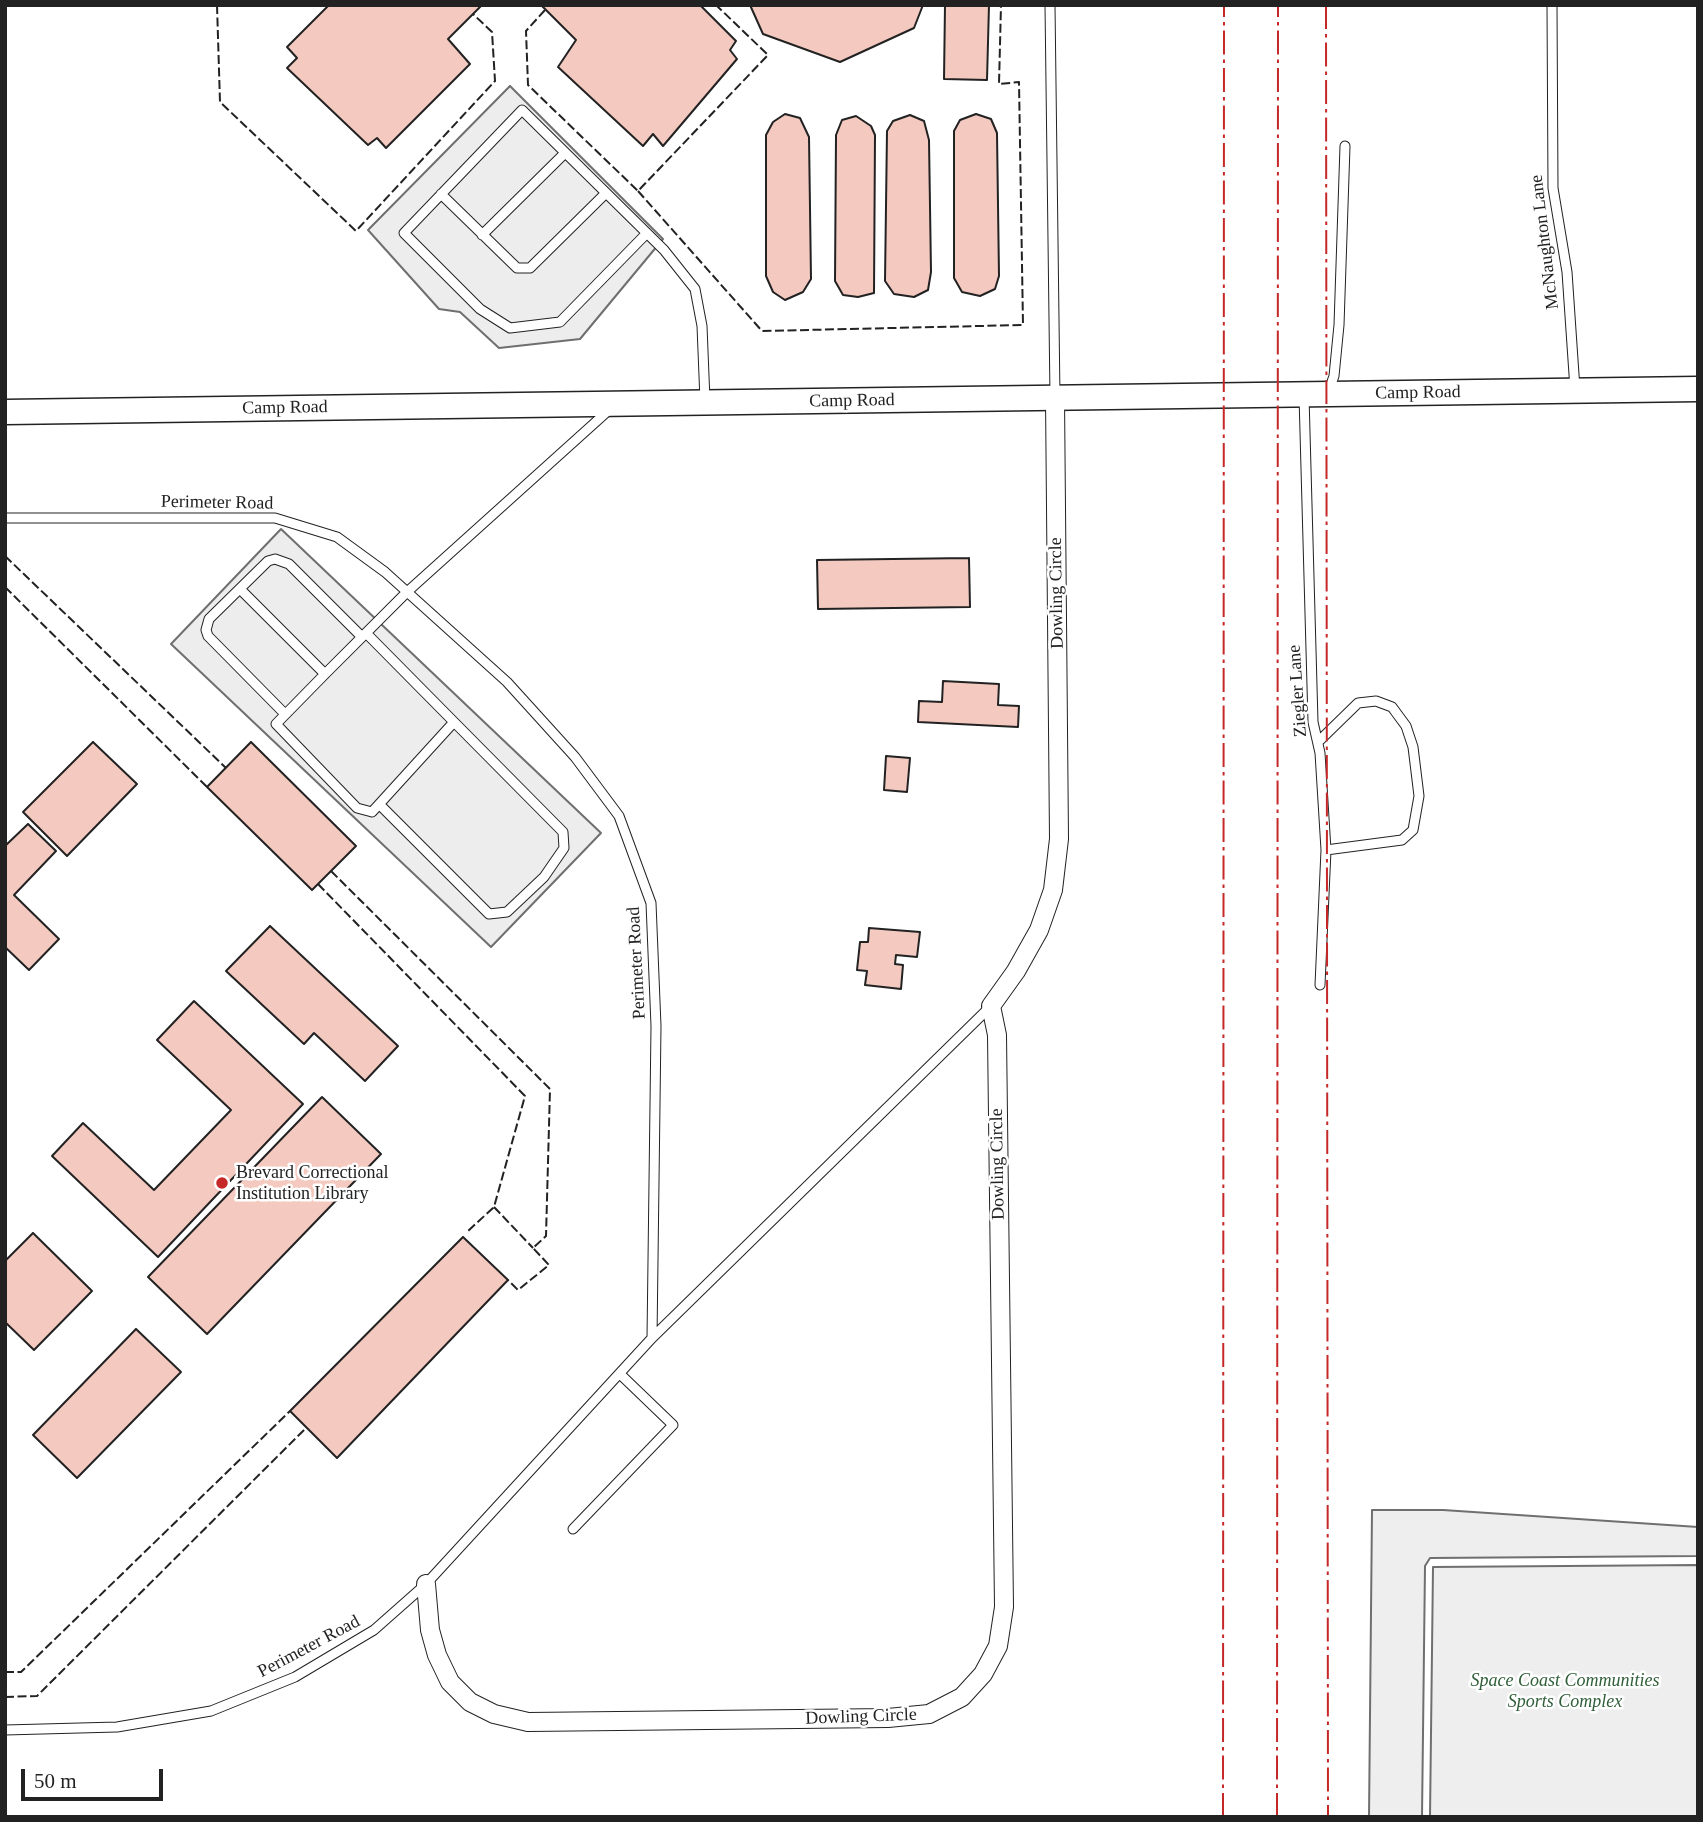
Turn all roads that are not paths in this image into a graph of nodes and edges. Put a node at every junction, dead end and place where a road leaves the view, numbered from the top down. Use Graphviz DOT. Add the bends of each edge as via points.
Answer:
graph roads {
  1 [pos="1050,5"];
  2 [pos="1552,5"];
  3 [pos="1345,146"];
  4 [pos="565,153"];
  5 [pos="606,192"];
  6 [pos="441,194"];
  7 [pos="647,233"];
  8 [pos="482,235"];
  9 [pos="1698,389"];
  10 [pos="1575,391"];
  11 [pos="1316,395"];
  12 [pos="1055,398"];
  13 [pos="705,403"];
  14 [pos="615,404"];
  15 [pos="5,412"];
  16 [pos="5,518"];
  17 [pos="240,589"];
  18 [pos="407,592"];
  19 [pos="364,635"];
  20 [pos="325,674"];
  21 [pos="285,714"];
  22 [pos="454,722"];
  23 [pos="1318,743"];
  24 [pos="380,805"];
  25 [pos="1326,850"];
  26 [pos="1320,985"];
  27 [pos="991,1006"];
  28 [pos="652,1338"];
  29 [pos="620,1374"];
  30 [pos="573,1528"];
  31 [pos="426,1584"];
  32 [pos="5,1730"];
  1 -- 12 [label="lane, Dowling Circle"];
  2 -- 10 [label="lane, McNaughton Lane" via="1553,188 1567,272"];
  3 -- 11 [label="lane, Ziegler Lane" via="1334,376"];
  4 -- 5 [label="lane"];
  4 -- 6 [label="lane" via="522,110"];
  4 -- 8 [label="lane"];
  5 -- 7 [label="lane"];
  5 -- 8 [label="lane" via="530,268 517,268"];
  6 -- 7 [label="lane" via="404,233 480,309 510,328 560,322"];
  6 -- 8 [label="lane"];
  7 -- 13 [label="lane" via="695,289 702,326"];
  9 -- 10 [label="street, Camp Road"];
  10 -- 11 [label="street, Camp Road"];
  11 -- 12 [label="street, Camp Road"];
  11 -- 23 [label="lane, Ziegler Lane" via="1313,722"];
  12 -- 13 [label="street, Camp Road"];
  12 -- 27 [label="street, Dowling Circle" via="1059,839 1053,890 1039,930"];
  13 -- 14 [label="street, Camp Road"];
  14 -- 15 [label="street, Camp Road"];
  14 -- 18 [label="lane"];
  16 -- 18 [label="lane, Perimeter Road" via="275,518 337,537"];
  17 -- 19 [label="lane" via="268,561 282,560"];
  17 -- 20 [label="lane"];
  17 -- 21 [label="lane" via="209,619 206,630"];
  18 -- 19 [label="lane"];
  18 -- 28 [label="lane, Perimeter Road" via="507,682 575,757 619,816 652,903 656,1026"];
  19 -- 20 [label="lane"];
  19 -- 22 [label="lane"];
  20 -- 21 [label="lane"];
  21 -- 24 [label="lane" via="276,724 356,808 372,812"];
  22 -- 24 [label="lane"];
  22 -- 24 [label="lane" via="563,832 564,848 544,877 507,912 489,914"];
  23 -- 25 [label="lane, Ziegler Lane"];
  23 -- 25 [label="lane" via="1358,703 1376,701 1392,707 1406,726 1413,747 1419,796 1413,830 1402,840"];
  25 -- 26 [label="lane, Ziegler Lane"];
  27 -- 28 [label="lane, Perimeter Road"];
  27 -- 31 [label="street, Dowling Circle" via="997,1035 1004,1607 998,1646 983,1674 962,1697 929,1714 888,1718 528,1722 494,1714 470,1702 450,1682 430,1630"];
  28 -- 29 [label="lane, Perimeter Road"];
  29 -- 30 [label="lane" via="673,1425"];
  29 -- 31 [label="lane, Perimeter Road"];
  31 -- 32 [label="lane, Perimeter Road" via="374,1630 295,1677 211,1711 117,1727"];
}
